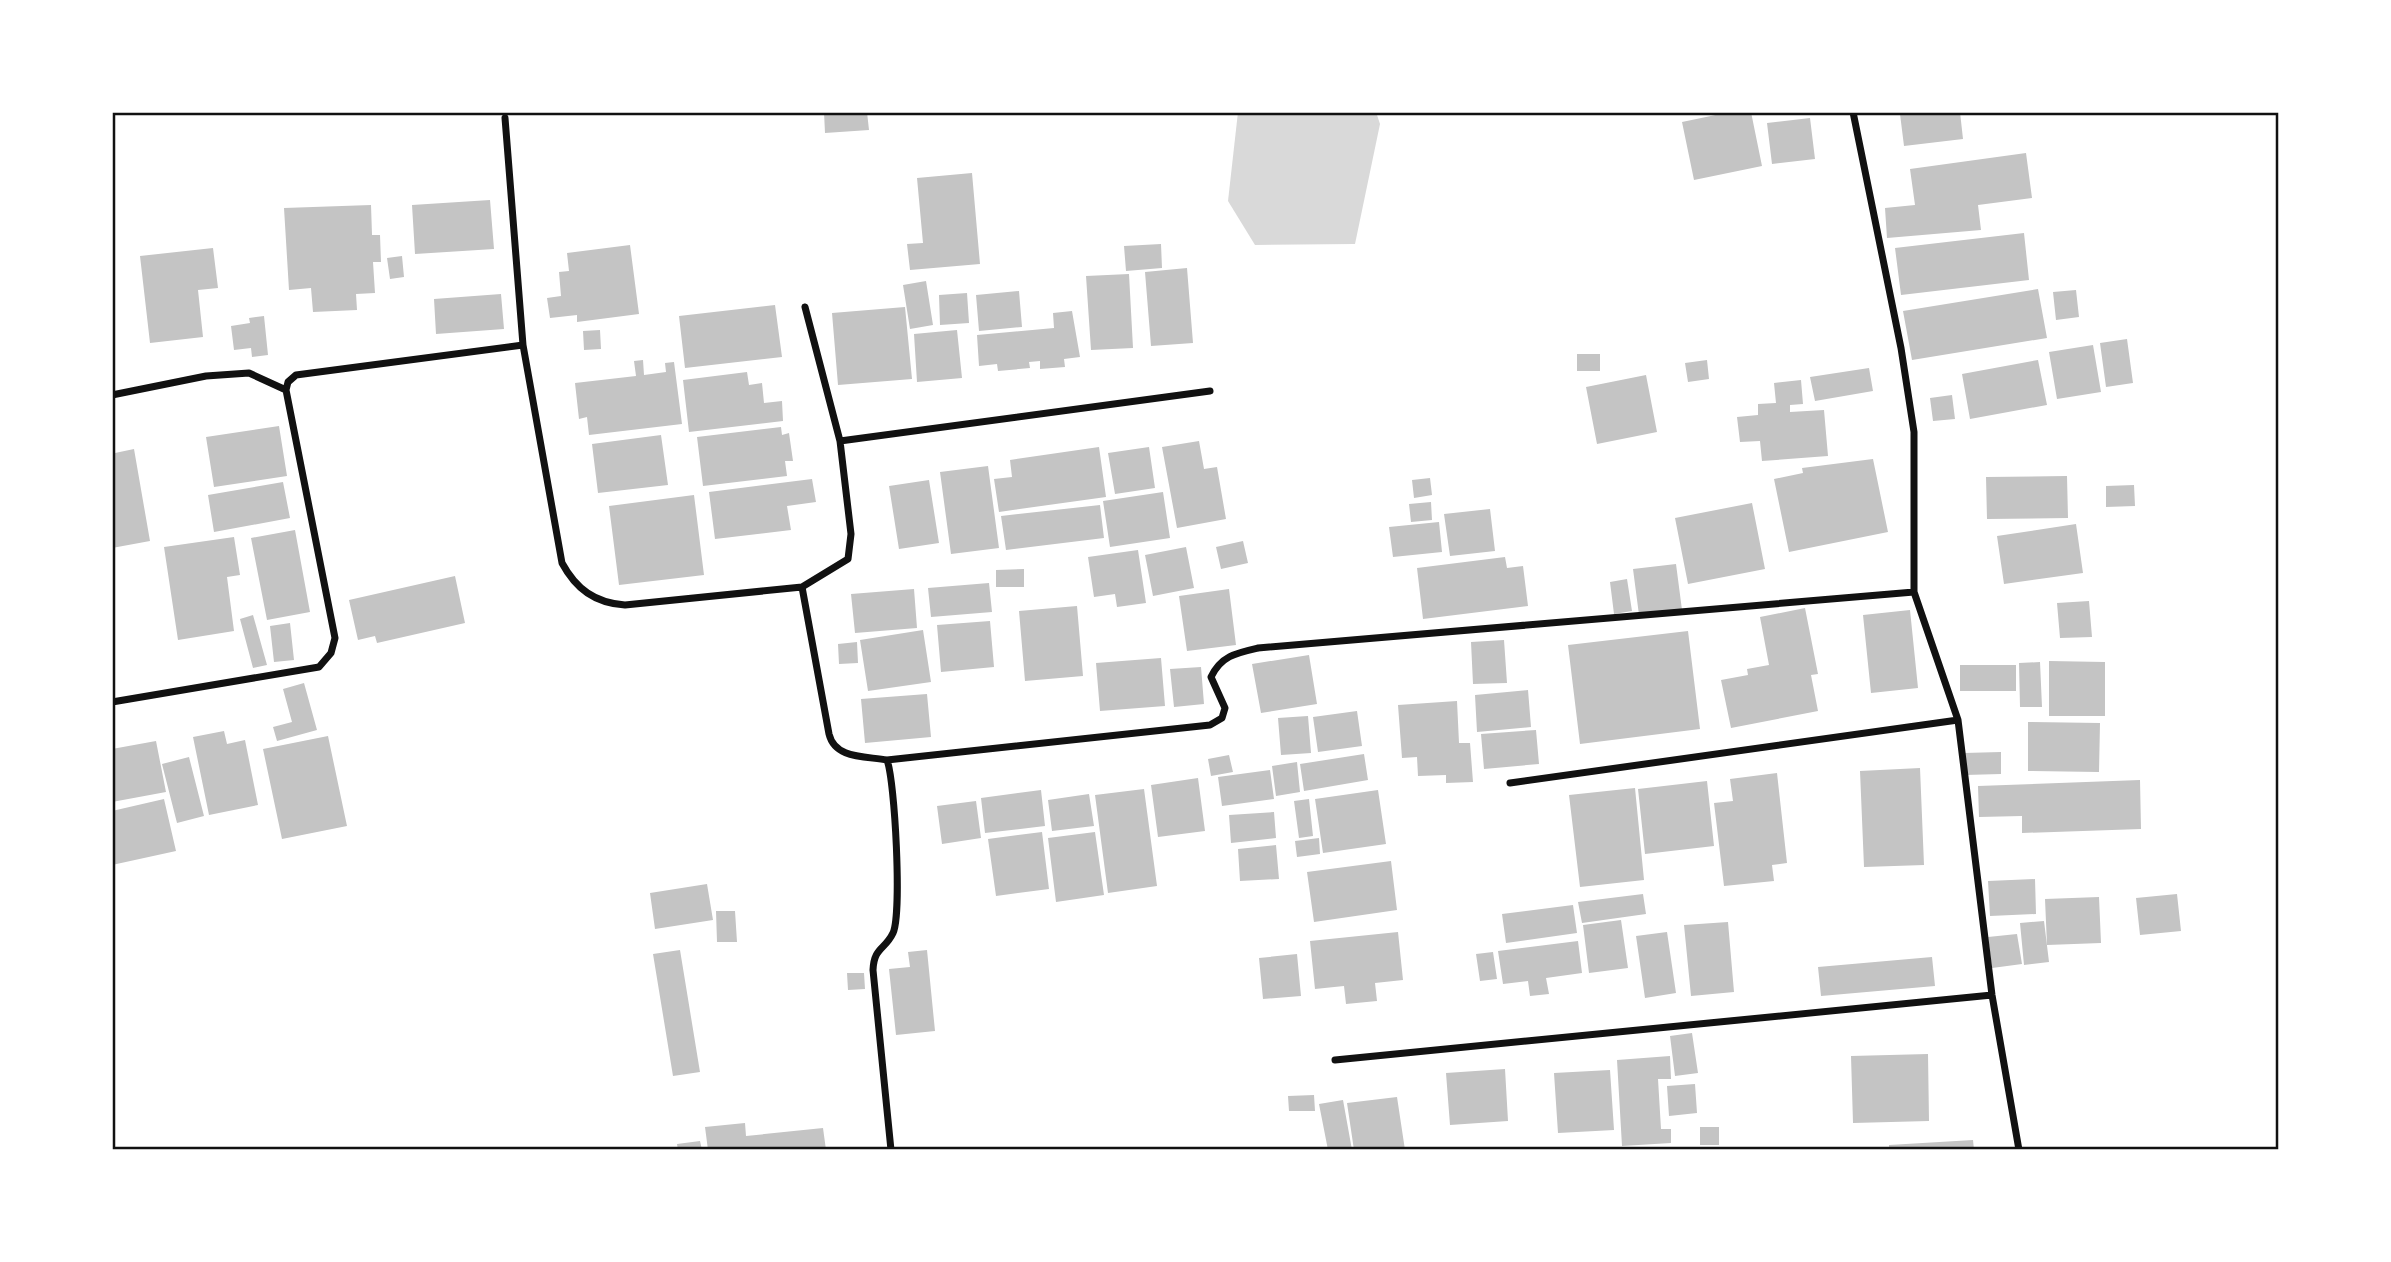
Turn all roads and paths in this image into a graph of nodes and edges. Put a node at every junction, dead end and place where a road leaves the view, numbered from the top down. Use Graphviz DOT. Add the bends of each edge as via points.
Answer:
graph roads {
  1 [pos="1853,112"];
  2 [pos="505,118"];
  3 [pos="805,307"];
  4 [pos="523,345"];
  5 [pos="286,390"];
  6 [pos="1210,391"];
  7 [pos="112,395"];
  8 [pos="840,441"];
  9 [pos="802,587"];
  10 [pos="1914,592"];
  11 [pos="112,702"];
  12 [pos="1958,720"];
  13 [pos="887,760"];
  14 [pos="1510,783"];
  15 [pos="1992,995"];
  16 [pos="1335,1059"];
  17 [pos="891,1150"];
  18 [pos="2019,1150"];
  1 -- 10 [label="street" via="1914,432"];
  2 -- 4 [label="street"];
  3 -- 8 [label="street"];
  4 -- 5 [label="street" via="296,374"];
  4 -- 9 [label="street" via="562,563 579,587 607,604 625,605"];
  5 -- 7 [label="street" via="248,373 206,376"];
  5 -- 11 [label="street" via="335,638 331,653 319,667"];
  6 -- 8 [label="street"];
  8 -- 9 [label="street" via="851,534 848,559"];
  9 -- 13 [label="street" via="832,744 841,752"];
  10 -- 12 [label="street"];
  10 -- 13 [label="street" via="1258,648 1218,663 1211,677 1226,708 1222,718 1210,725"];
  12 -- 14 [label="street"];
  12 -- 15 [label="street"];
  13 -- 17 [label="street" via="898,910 892,935 878,950 873,970"];
  15 -- 16 [label="street"];
  15 -- 18 [label="street"];
}
